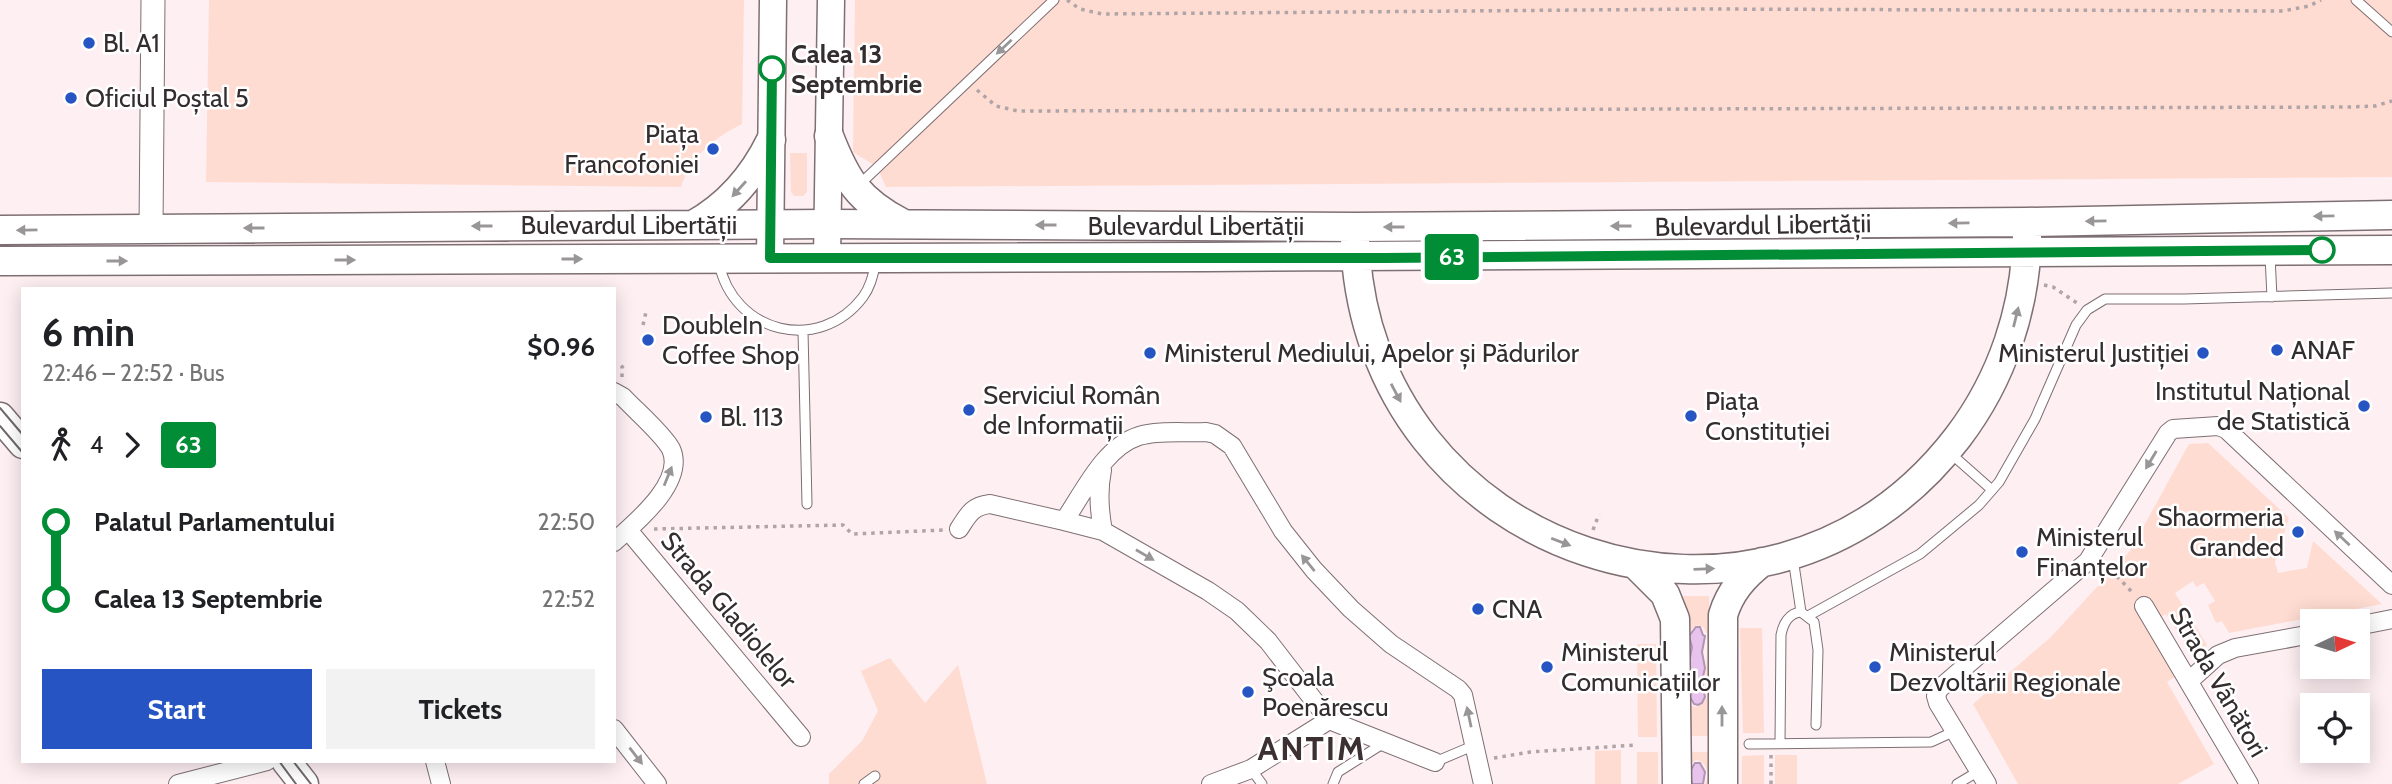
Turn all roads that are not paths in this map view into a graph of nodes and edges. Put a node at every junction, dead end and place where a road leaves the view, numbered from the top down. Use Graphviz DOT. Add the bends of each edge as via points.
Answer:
graph roads {
  1 [pos="153,0"];
  2 [pos="773,0"];
  3 [pos="831,0"];
  4 [pos="1054,0"];
  5 [pos="2356,0"];
  6 [pos="2392,32"];
  7 [pos="829,136"];
  8 [pos="771,140"];
  9 [pos="855,189"];
  10 [pos="2392,215"];
  11 [pos="2027,222"];
  12 [pos="771,224"];
  13 [pos="827,224"];
  14 [pos="905,224"];
  15 [pos="693,225"];
  16 [pos="151,228"];
  17 [pos="1355,228"];
  18 [pos="0,230"];
  19 [pos="2392,250"];
  20 [pos="2270,251"];
  21 [pos="827,257"];
  22 [pos="877,257"];
  23 [pos="770,258"];
  24 [pos="1356,258"];
  25 [pos="718,259"];
  26 [pos="0,261"];
  27 [pos="2025,267"];
  28 [pos="2392,293"];
  29 [pos="2272,297"];
  30 [pos="803,331"];
  31 [pos="616,393"];
  32 [pos="0,417"];
  33 [pos="21,442"];
  34 [pos="1947,451"];
  35 [pos="1104,463"];
  36 [pos="1992,490"];
  37 [pos="807,504"];
  38 [pos="1064,521"];
  39 [pos="959,529"];
  40 [pos="1103,531"];
  41 [pos="621,536"];
  42 [pos="1792,554"];
  43 [pos="1762,562"];
  44 [pos="1636,565"];
  45 [pos="2392,585"];
  46 [pos="2144,606"];
  47 [pos="1805,614"];
  48 [pos="2392,619"];
  49 [pos="2370,623"];
  50 [pos="2300,636"];
  51 [pos="2189,681"];
  52 [pos="1329,720"];
  53 [pos="1816,725"];
  54 [pos="1955,731"];
  55 [pos="616,732"];
  56 [pos="801,737"];
  57 [pos="1385,742"];
  58 [pos="1780,743"];
  59 [pos="1749,744"];
  60 [pos="1476,752"];
  61 [pos="1435,762"];
  62 [pos="259,763"];
  63 [pos="284,763"];
  64 [pos="286,763"];
  65 [pos="436,763"];
  66 [pos="1251,769"];
  67 [pos="875,776"];
  68 [pos="1983,778"];
  69 [pos="178,784"];
  70 [pos="285,784"];
  71 [pos="304,784"];
  72 [pos="441,784"];
  73 [pos="657,784"];
  74 [pos="864,784"];
  75 [pos="1211,784"];
  76 [pos="1262,784"];
  77 [pos="1332,784"];
  78 [pos="1483,784"];
  79 [pos="1677,784"];
  80 [pos="1723,784"];
  81 [pos="1957,784"];
  82 [pos="2249,784"];
  1 -- 16 [label="street"];
  2 -- 8 [label="main road"];
  3 -- 7 [label="main road"];
  4 -- 9 [label="lane, one-way"];
  5 -- 6 [label="lane"];
  7 -- 9 [label="main road"];
  7 -- 13 [label="main road"];
  8 -- 12 [label="main road"];
  8 -- 15 [label="main road, one-way" via="740,188"];
  9 -- 14 [label="main road" via="874,207"];
  10 -- 11 [label="main road, Bulevardul Libertății, one-way"];
  11 -- 17 [label="main road, Bulevardul Libertății, one-way"];
  11 -- 27 [label="main road"];
  12 -- 13 [label="main road, Bulevardul Libertății"];
  12 -- 15 [label="main road, Bulevardul Libertății"];
  12 -- 23 [label="main road"];
  13 -- 14 [label="main road, Bulevardul Libertății"];
  13 -- 21 [label="main road"];
  17 -- 14 [label="main road, Bulevardul Libertății, one-way"];
  15 -- 16 [label="main road, Bulevardul Libertății, one-way"];
  16 -- 18 [label="main road, Bulevardul Libertății, one-way"];
  17 -- 24 [label="main road"];
  19 -- 20 [label="main road, Bulevardul Libertății"];
  20 -- 27 [label="main road, Bulevardul Libertății"];
  20 -- 29 [label="lane"];
  21 -- 22 [label="main road, Bulevardul Libertății"];
  21 -- 23 [label="main road, Bulevardul Libertății"];
  22 -- 24 [label="main road, Bulevardul Libertății"];
  22 -- 30 [label="lane" via="871,284 852,310 822,327"];
  23 -- 25 [label="main road, Bulevardul Libertății"];
  24 -- 27 [label="main road, Bulevardul Libertății"];
  24 -- 44 [label="main road, one-way" via="1362,300 1379,358 1404,408 1438,454 1484,498 1521,523 1585,552"];
  26 -- 25 [label="main road, Bulevardul Libertății, one-way"];
  25 -- 30 [label="lane" via="728,289 751,316 770,326"];
  34 -- 27 [label="main road, one-way" via="1995,376 2013,328"];
  28 -- 29 [label="lane"];
  29 -- 36 [label="lane" via="2105,299 2087,310 2030,429"];
  30 -- 37 [label="lane"];
  41 -- 31 [label="street, one-way" via="656,502 673,460 666,443"];
  32 -- 33 [label="main road"];
  34 -- 36 [label="lane"];
  34 -- 42 [label="main road" via="1916,483 1869,519"];
  35 -- 38 [label="street"];
  35 -- 40 [label="street" via="1099,513"];
  60 -- 35 [label="street, one-way" via="1463,695 1391,644 1314,570 1283,531 1226,440 1206,432 1142,435 1121,444"];
  36 -- 47 [label="lane" via="1920,554"];
  38 -- 39 [label="street" via="990,504 971,510"];
  38 -- 40 [label="street"];
  40 -- 52 [label="street, one-way" via="1237,611 1268,641"];
  41 -- 56 [label="street, Strada Gladiolelor"];
  42 -- 43 [label="main road"];
  42 -- 47 [label="lane"];
  44 -- 43 [label="main road, one-way" via="1698,569"];
  80 -- 43 [label="main road, one-way" via="1723,615 1737,585"];
  44 -- 79 [label="main road" via="1665,594 1675,619"];
  45 -- 54 [label="street, one-way" via="2222,426 2178,427 2168,433 2077,573 1939,689 1938,703"];
  46 -- 51 [label="street, Strada Vânători"];
  47 -- 53 [label="lane" via="1814,622 1818,650"];
  47 -- 58 [label="lane" via="1795,613 1783,625 1781,635"];
  48 -- 49 [label="street"];
  50 -- 51 [label="street" via="2235,648 2218,655"];
  51 -- 82 [label="street, Strada Vânători"];
  52 -- 57 [label="street"];
  52 -- 66 [label="street"];
  54 -- 58 [label="lane" via="1931,742"];
  54 -- 68 [label="street"];
  55 -- 73 [label="street, one-way"];
  57 -- 61 [label="street"];
  57 -- 77 [label="lane" via="1338,772"];
  58 -- 59 [label="lane"];
  60 -- 61 [label="lane"];
  60 -- 78 [label="street"];
  62 -- 69 [label="street"];
  63 -- 70 [label="street"];
  64 -- 71 [label="main road"];
  65 -- 72 [label="street"];
  66 -- 75 [label="street"];
  66 -- 76 [label="lane"];
  67 -- 74 [label="lane"];
  68 -- 81 [label="lane"];
}
